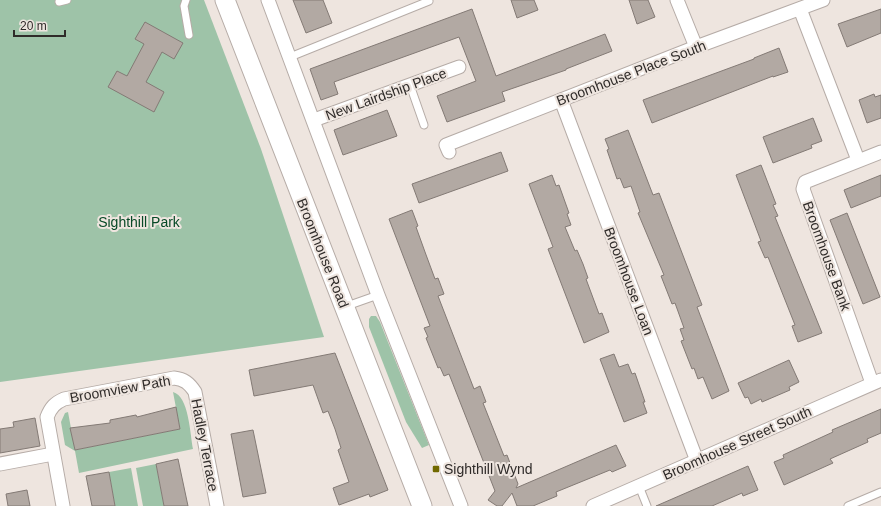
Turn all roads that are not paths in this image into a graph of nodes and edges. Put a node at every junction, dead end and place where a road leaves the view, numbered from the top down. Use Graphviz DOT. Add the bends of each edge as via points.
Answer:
graph roads {
  1 [pos="67,0"];
  2 [pos="183,0"];
  3 [pos="226,0"];
  4 [pos="268,0"];
  5 [pos="677,0"];
  6 [pos="823,0"];
  7 [pos="429,1"];
  8 [pos="59,2"];
  9 [pos="800,9"];
  10 [pos="189,35"];
  11 [pos="696,47"];
  12 [pos="290,57"];
  13 [pos="459,67"];
  14 [pos="410,85"];
  15 [pos="561,100"];
  16 [pos="314,120"];
  17 [pos="424,125"];
  18 [pos="449,152"];
  19 [pos="881,152"];
  20 [pos="858,160"];
  21 [pos="378,295"];
  22 [pos="344,307"];
  23 [pos="877,381"];
  24 [pos="191,385"];
  25 [pos="53,454"];
  26 [pos="697,461"];
  27 [pos="0,464"];
  28 [pos="639,486"];
  29 [pos="881,492"];
  30 [pos="62,506"];
  31 [pos="217,506"];
  32 [pos="422,506"];
  33 [pos="461,506"];
  34 [pos="593,506"];
  35 [pos="647,506"];
  36 [pos="848,506"];
  1 -- 8 [label="lane"];
  2 -- 10 [label="lane"];
  3 -- 22 [label="main road, Broomhouse Road"];
  4 -- 12 [label="street"];
  5 -- 11 [label="street"];
  6 -- 9 [label="street, Broomhouse Place South"];
  7 -- 12 [label="lane"];
  9 -- 11 [label="street, Broomhouse Place South"];
  9 -- 20 [label="street"];
  11 -- 15 [label="street, Broomhouse Place South"];
  12 -- 16 [label="street"];
  13 -- 14 [label="street, New Lairdship Place"];
  14 -- 16 [label="street, New Lairdship Place"];
  14 -- 17 [label="lane"];
  15 -- 18 [label="street, Broomhouse Place South" via="446,145"];
  15 -- 26 [label="street, Broomhouse Loan"];
  16 -- 21 [label="street"];
  19 -- 20 [label="street, Broomhouse Bank"];
  20 -- 23 [label="street, Broomhouse Bank" via="805,182 803,189"];
  21 -- 22 [label="lane"];
  21 -- 33 [label="street"];
  22 -- 32 [label="main road, Broomhouse Road"];
  23 -- 26 [label="street, Broomhouse Street South"];
  24 -- 25 [label="street, Broomview Path" via="183,379 174,378 56,402 47,417"];
  24 -- 31 [label="street, Hadley Terrace" via="195,392"];
  25 -- 27 [label="street"];
  25 -- 30 [label="street"];
  26 -- 28 [label="street, Broomhouse Street South"];
  28 -- 34 [label="street, Broomhouse Street South"];
  28 -- 35 [label="lane"];
  29 -- 36 [label="lane"];
}
